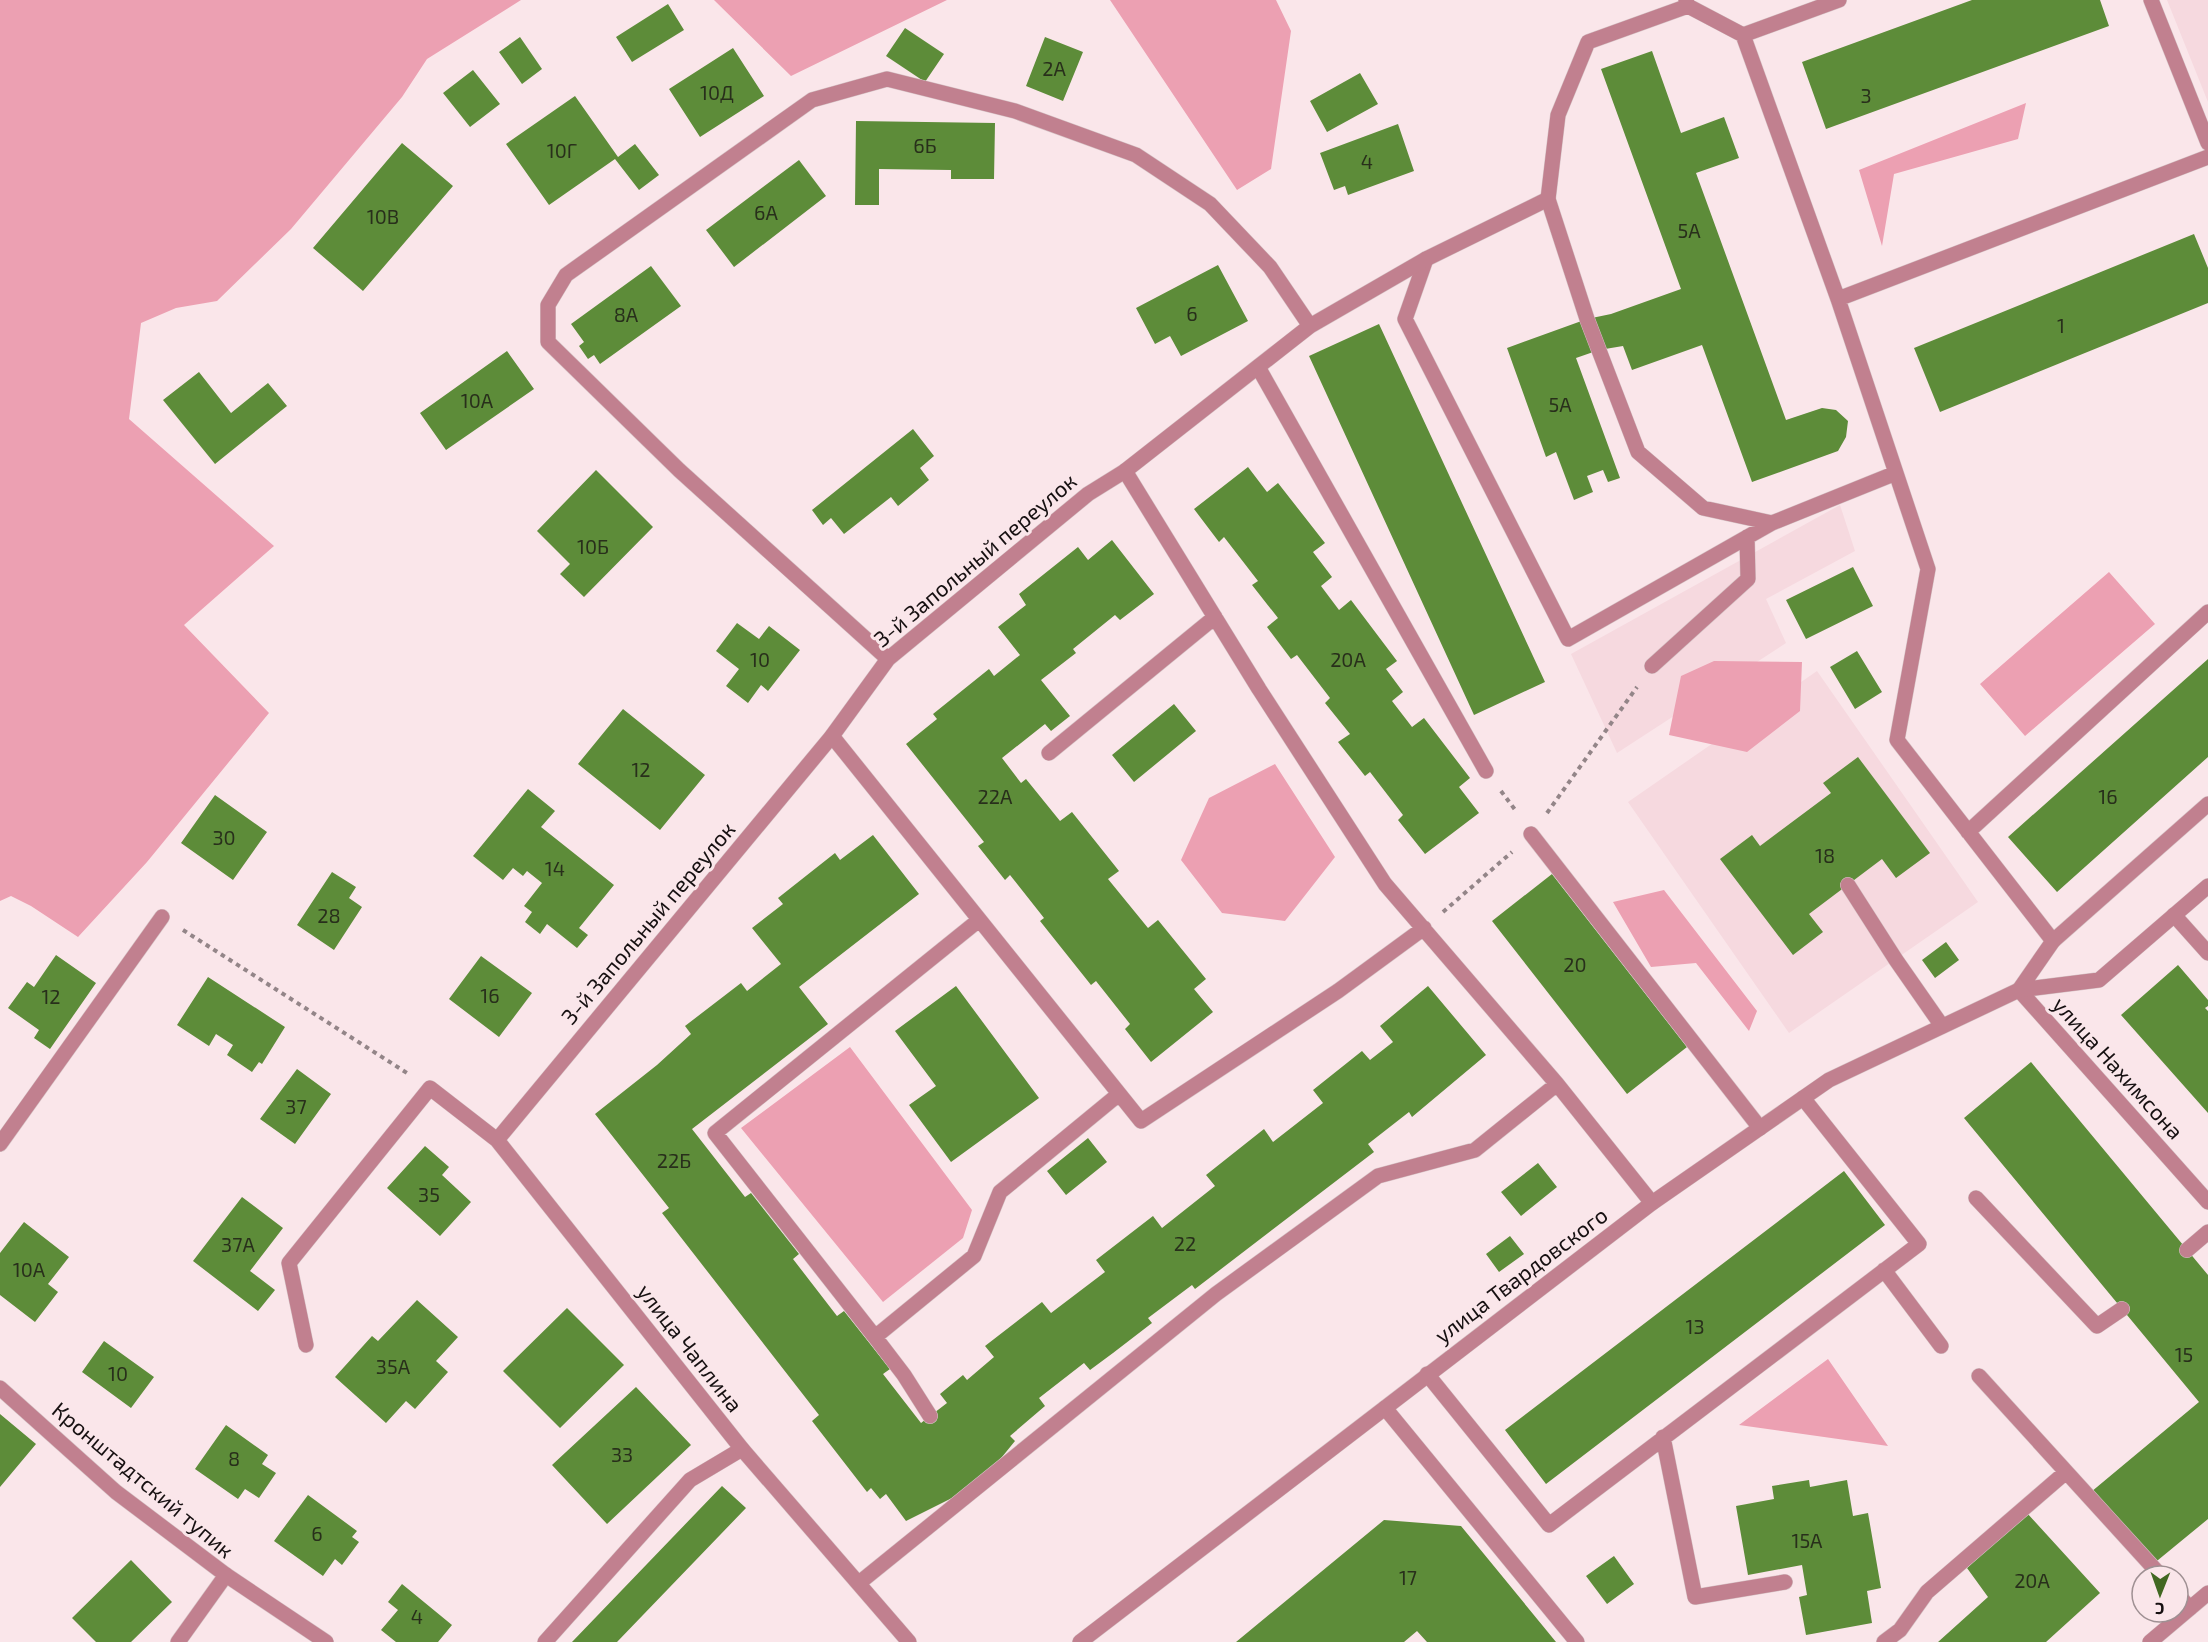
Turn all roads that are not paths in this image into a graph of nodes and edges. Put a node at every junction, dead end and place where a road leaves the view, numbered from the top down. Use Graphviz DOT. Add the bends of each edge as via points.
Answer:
graph roads {
  1 [pos="1839,0"];
  2 [pos="2151,0"];
  3 [pos="1687,3"];
  4 [pos="1743,35"];
  5 [pos="2208,143"];
  6 [pos="2208,157"];
  7 [pos="1548,199"];
  8 [pos="1426,259"];
  9 [pos="1838,299"];
  10 [pos="1310,326"];
  11 [pos="1258,367"];
  12 [pos="1125,471"];
  13 [pos="1896,473"];
  14 [pos="1772,523"];
  15 [pos="1747,537"];
  16 [pos="2208,612"];
  17 [pos="1215,617"];
  18 [pos="888,659"];
  19 [pos="1652,666"];
  20 [pos="832,736"];
  21 [pos="1049,753"];
  22 [pos="1486,771"];
  23 [pos="2208,804"];
  24 [pos="1968,832"];
  25 [pos="1531,834"];
  26 [pos="1848,885"];
  27 [pos="2208,885"];
  28 [pos="2174,915"];
  29 [pos="162,917"];
  30 [pos="979,920"];
  31 [pos="1424,928"];
  32 [pos="2053,941"];
  33 [pos="2208,953"];
  34 [pos="2019,990"];
  35 [pos="1942,1026"];
  36 [pos="1557,1084"];
  37 [pos="1119,1094"];
  38 [pos="1803,1098"];
  39 [pos="1760,1128"];
  40 [pos="497,1140"];
  41 [pos="0,1144"];
  42 [pos="1976,1198"];
  43 [pos="1652,1203"];
  44 [pos="2208,1203"];
  45 [pos="2208,1232"];
  46 [pos="2187,1250"];
  47 [pos="1884,1270"];
  48 [pos="2122,1308"];
  49 [pos="876,1337"];
  50 [pos="306,1345"];
  51 [pos="1941,1346"];
  52 [pos="1427,1374"];
  53 [pos="1978,1376"];
  54 [pos="0,1388"];
  55 [pos="1385,1408"];
  56 [pos="930,1416"];
  57 [pos="1663,1437"];
  58 [pos="742,1449"];
  59 [pos="2066,1472"];
  60 [pos="2149,1564"];
  61 [pos="226,1575"];
  62 [pos="859,1582"];
  63 [pos="1785,1582"];
  64 [pos="2208,1593"];
  65 [pos="2190,1608"];
  66 [pos="2171,1624"];
  67 [pos="178,1642"];
  68 [pos="326,1642"];
  69 [pos="545,1642"];
  70 [pos="909,1642"];
  71 [pos="1080,1642"];
  72 [pos="1577,1642"];
  73 [pos="1884,1642"];
  74 [pos="2150,1642"];
  1 -- 4 [label="street"];
  2 -- 5 [label="street"];
  3 -- 4 [label="street"];
  3 -- 7 [label="street" via="1588,42 1558,115"];
  4 -- 9 [label="street"];
  6 -- 9 [label="street"];
  7 -- 8 [label="street, 3-й Запольный переулок"];
  7 -- 14 [label="street" via="1587,318 1638,452 1703,508"];
  8 -- 10 [label="street, 3-й Запольный переулок"];
  8 -- 15 [label="street" via="1405,319 1568,639"];
  9 -- 13 [label="street"];
  10 -- 11 [label="street, 3-й Запольный переулок"];
  10 -- 18 [label="street" via="1270,267 1210,204 1136,155 1014,111 887,79 812,100 566,275 548,305 548,342 679,470"];
  11 -- 12 [label="street, 3-й Запольный переулок"];
  11 -- 22 [label="street"];
  12 -- 17 [label="street"];
  12 -- 18 [label="street, 3-й Запольный переулок" via="1088,494"];
  13 -- 14 [label="street"];
  13 -- 24 [label="street" via="1928,568 1897,740"];
  14 -- 15 [label="street"];
  15 -- 19 [label="street" via="1748,579"];
  16 -- 24 [label="street"];
  17 -- 21 [label="street"];
  17 -- 31 [label="street" via="1385,884"];
  18 -- 20 [label="street, 3-й Запольный переулок"];
  20 -- 30 [label="street"];
  20 -- 40 [label="street, 3-й Запольный переулок"];
  23 -- 32 [label="street"];
  24 -- 32 [label="street"];
  25 -- 39 [label="street"];
  26 -- 35 [label="street"];
  27 -- 28 [label="street, улица Твардовского"];
  28 -- 33 [label="street"];
  28 -- 34 [label="street, улица Твардовского" via="2099,980"];
  29 -- 41 [label="street"];
  30 -- 37 [label="street"];
  30 -- 49 [label="street" via="714,1133"];
  31 -- 36 [label="street"];
  31 -- 37 [label="street" via="1338,991 1140,1122"];
  32 -- 34 [label="street"];
  34 -- 35 [label="street, улица Твардовского"];
  34 -- 44 [label="street, улица Нахимсона"];
  35 -- 38 [label="street, улица Твардовского" via="1829,1080"];
  36 -- 43 [label="street"];
  36 -- 62 [label="street" via="1475,1150 1378,1176 1216,1294"];
  37 -- 49 [label="street" via="1000,1192 974,1256"];
  38 -- 39 [label="street, улица Твардовского"];
  38 -- 47 [label="street" via="1919,1244"];
  39 -- 43 [label="street, улица Твардовского"];
  40 -- 50 [label="street, улица Чаплина" via="430,1088 289,1263"];
  40 -- 58 [label="street, улица Чаплина"];
  42 -- 48 [label="street" via="2097,1326"];
  43 -- 52 [label="street, улица Твардовского"];
  45 -- 46 [label="street"];
  47 -- 51 [label="street"];
  47 -- 57 [label="street"];
  49 -- 56 [label="street"];
  52 -- 55 [label="street, улица Твардовского"];
  52 -- 57 [label="street" via="1549,1525"];
  53 -- 59 [label="street"];
  54 -- 61 [label="street, Кронштадтский тупик" via="116,1492"];
  55 -- 71 [label="street, улица Твардовского"];
  55 -- 72 [label="street"];
  57 -- 63 [label="street" via="1695,1597"];
  58 -- 62 [label="street, улица Чаплина"];
  58 -- 69 [label="street" via="690,1480"];
  59 -- 60 [label="street"];
  59 -- 73 [label="street" via="1927,1592 1900,1630"];
  61 -- 67 [label="street, Кронштадтский тупик"];
  61 -- 68 [label="street"];
  62 -- 70 [label="street, улица Чаплина"];
  64 -- 65 [label="street"];
  66 -- 74 [label="street"];
}
